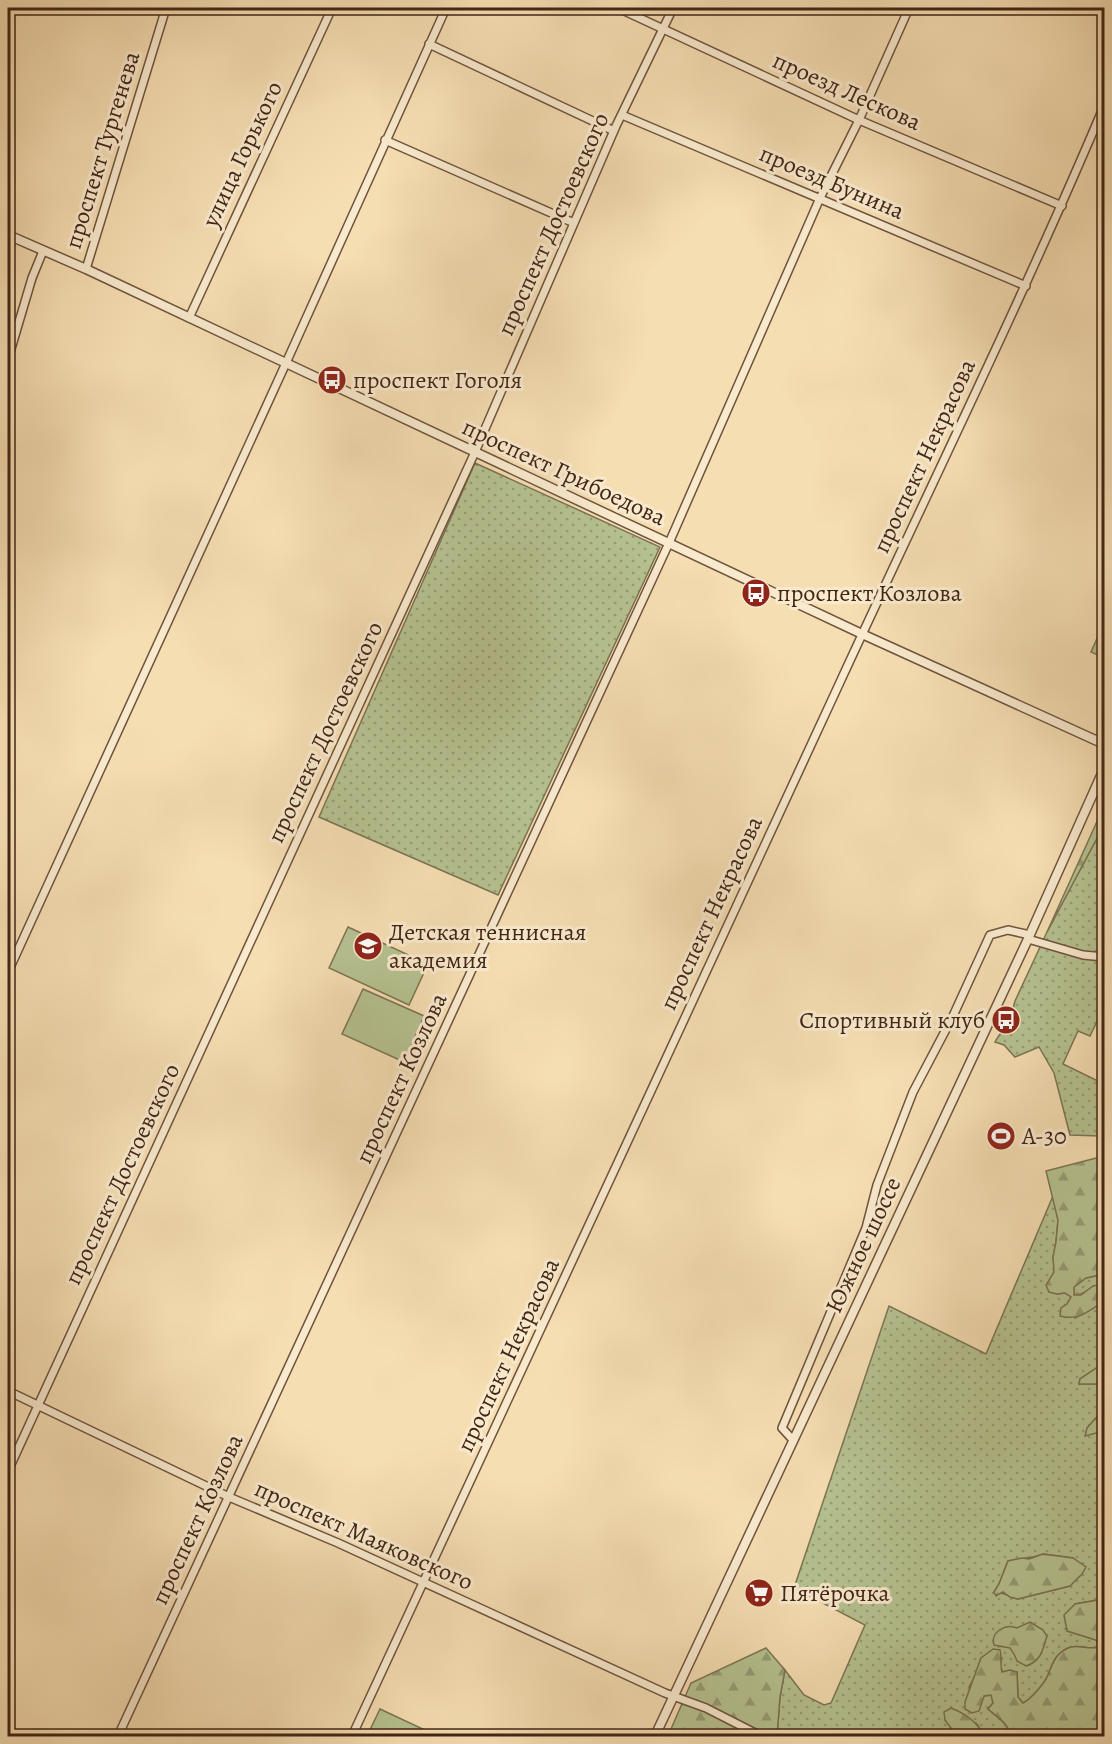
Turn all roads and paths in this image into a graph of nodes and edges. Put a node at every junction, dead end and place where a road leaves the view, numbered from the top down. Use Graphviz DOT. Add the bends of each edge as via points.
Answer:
graph roads {
  1 [pos="166,8"];
  2 [pos="332,8"];
  3 [pos="446,8"];
  4 [pos="618,8"];
  5 [pos="673,8"];
  6 [pos="909,8"];
  7 [pos="663,29"];
  8 [pos="429,44"];
  9 [pos="1104,106"];
  10 [pos="622,115"];
  11 [pos="859,120"];
  12 [pos="614,131"];
  13 [pos="386,140"];
  14 [pos="820,198"];
  15 [pos="1062,206"];
  16 [pos="574,224"];
  17 [pos="8,235"];
  18 [pos="44,251"];
  19 [pos="86,269"];
  20 [pos="1026,285"];
  21 [pos="189,318"];
  22 [pos="8,359"];
  23 [pos="286,363"];
  24 [pos="475,452"];
  25 [pos="669,543"];
  26 [pos="862,634"];
  27 [pos="1104,744"];
  28 [pos="1104,770"];
  29 [pos="1029,937"];
  30 [pos="1104,957"];
  31 [pos="8,972"];
  32 [pos="8,1390"];
  33 [pos="37,1404"];
  34 [pos="793,1440"];
  35 [pos="8,1472"];
  36 [pos="229,1497"];
  37 [pos="424,1583"];
  38 [pos="674,1697"];
  39 [pos="118,1737"];
  40 [pos="352,1737"];
  41 [pos="655,1737"];
  42 [pos="761,1737"];
  1 -- 19 [label="street, проспект Тургенева"];
  2 -- 21 [label="street, улица Горького"];
  3 -- 8 [label="street"];
  4 -- 7 [label="street, проезд Лескова"];
  5 -- 7 [label="street, проспект Достоевского"];
  6 -- 11 [label="street, проспект Козлова"];
  7 -- 10 [label="street, проспект Достоевского"];
  7 -- 11 [label="street, проезд Лескова"];
  8 -- 12 [label="street"];
  8 -- 13 [label="street"];
  9 -- 15 [label="street, проспект Некрасова"];
  10 -- 12 [label="street, проспект Достоевского"];
  10 -- 14 [label="street, проезд Бунина"];
  11 -- 14 [label="street, проспект Козлова"];
  11 -- 15 [label="street, проезд Лескова"];
  12 -- 16 [label="street, проспект Достоевского"];
  13 -- 16 [label="street"];
  13 -- 23 [label="street"];
  14 -- 20 [label="street, проезд Бунина"];
  14 -- 25 [label="street, проспект Козлова"];
  15 -- 20 [label="street, проспект Некрасова"];
  16 -- 24 [label="street, проспект Достоевского"];
  17 -- 18 [label="street, проспект Грибоедова"];
  18 -- 19 [label="street, проспект Грибоедова"];
  18 -- 22 [label="street, проспект Тургенева"];
  19 -- 21 [label="street, проспект Грибоедова"];
  20 -- 26 [label="street, проспект Некрасова"];
  21 -- 23 [label="street, проспект Грибоедова"];
  23 -- 24 [label="street, проспект Грибоедова"];
  23 -- 31 [label="street"];
  24 -- 25 [label="street, проспект Грибоедова"];
  24 -- 33 [label="street, проспект Достоевского"];
  25 -- 26 [label="street, проспект Грибоедова"];
  25 -- 36 [label="street, проспект Козлова"];
  26 -- 27 [label="street, проспект Грибоедова"];
  26 -- 37 [label="street, проспект Некрасова"];
  28 -- 29 [label="street, Южное шоссе"];
  29 -- 30 [label="street" via="1083,955"];
  29 -- 34 [label="street, Южное шоссе"];
  29 -- 34 [label="street" via="1008,930 990,935 914,1092 877,1185 866,1228 782,1428"];
  32 -- 33 [label="street, проспект Маяковского"];
  33 -- 35 [label="street, проспект Достоевского"];
  33 -- 36 [label="street, проспект Маяковского"];
  34 -- 38 [label="street, Южное шоссе"];
  36 -- 37 [label="street, проспект Маяковского"];
  36 -- 39 [label="street, проспект Козлова"];
  37 -- 38 [label="street, проспект Маяковского"];
  37 -- 40 [label="street, проспект Некрасова"];
  38 -- 41 [label="street, Южное шоссе"];
  38 -- 42 [label="street, проспект Маяковского" via="706,1708"];
}
